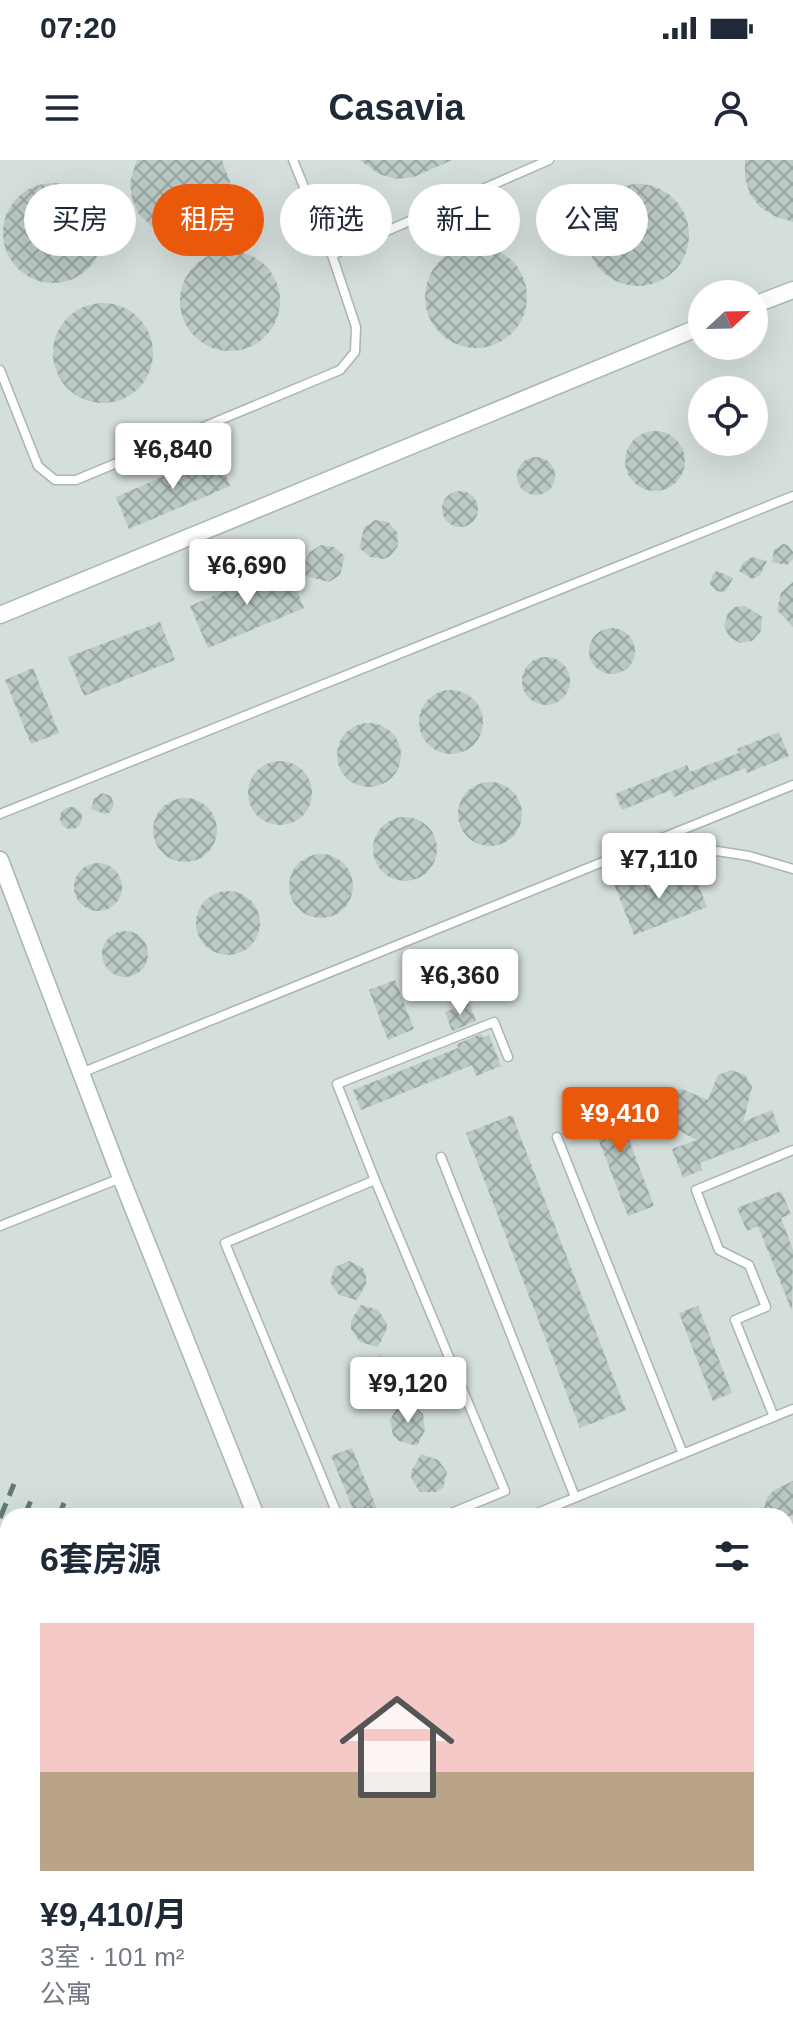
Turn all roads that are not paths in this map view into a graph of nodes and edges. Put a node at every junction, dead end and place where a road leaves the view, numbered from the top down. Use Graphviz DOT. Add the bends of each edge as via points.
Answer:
graph roads {
  1 [pos="293,160"];
  2 [pos="549,160"];
  3 [pos="303,184"];
  4 [pos="392,229"];
  5 [pos="332,256"];
  6 [pos="793,290"];
  7 [pos="768,300"];
  8 [pos="688,332"];
  9 [pos="0,370"];
  10 [pos="793,496"];
  11 [pos="0,615"];
  12 [pos="793,785"];
  13 [pos="0,814"];
  14 [pos="697,858"];
  15 [pos="0,860"];
  16 [pos="793,869"];
  17 [pos="508,1057"];
  18 [pos="81,1073"];
  19 [pos="557,1137"];
  20 [pos="793,1150"];
  21 [pos="441,1157"];
  22 [pos="121,1178"];
  23 [pos="375,1180"];
  24 [pos="0,1226"];
  25 [pos="793,1409"];
  26 [pos="774,1417"];
  27 [pos="683,1454"];
  28 [pos="575,1497"];
  29 [pos="253,1508"];
  30 [pos="335,1508"];
  31 [pos="464,1508"];
  32 [pos="549,1508"];
  1 -- 3 [label="lane"];
  2 -- 4 [label="lane"];
  5 -- 9 [label="lane" via="356,327 355,352 340,370 76,480 55,480 38,466"];
  6 -- 7 [label="street"];
  8 -- 11 [label="street"];
  10 -- 13 [label="lane"];
  12 -- 18 [label="lane"];
  14 -- 16 [label="lane" via="717,851"];
  15 -- 18 [label="street"];
  17 -- 23 [label="lane" via="494,1022 337,1084"];
  18 -- 22 [label="street"];
  19 -- 27 [label="lane"];
  20 -- 26 [label="lane" via="696,1190 719,1250 749,1265 766,1307 735,1320"];
  21 -- 28 [label="lane"];
  22 -- 24 [label="lane"];
  22 -- 29 [label="street"];
  23 -- 30 [label="lane" via="225,1243"];
  23 -- 31 [label="lane" via="505,1491"];
  25 -- 26 [label="lane"];
  26 -- 27 [label="lane"];
  27 -- 28 [label="lane"];
  28 -- 32 [label="lane"];
}
